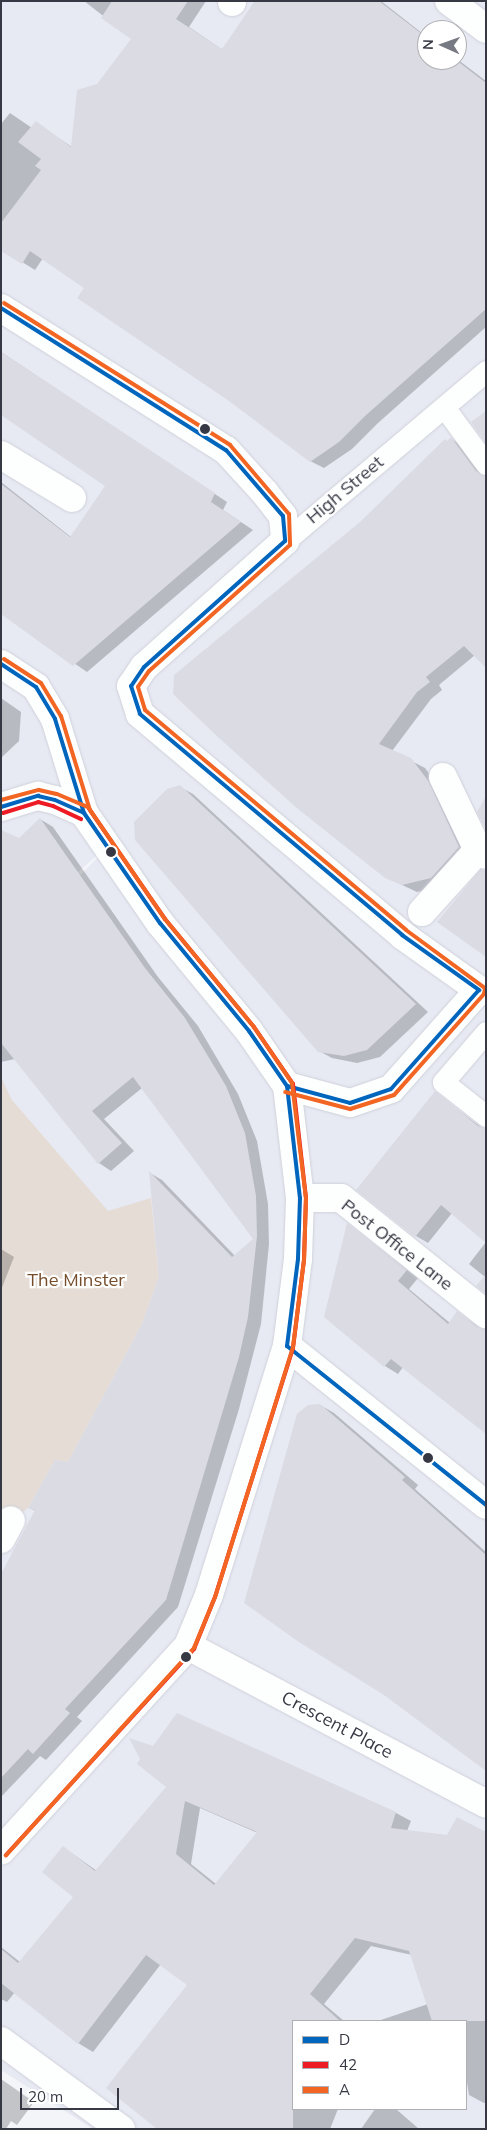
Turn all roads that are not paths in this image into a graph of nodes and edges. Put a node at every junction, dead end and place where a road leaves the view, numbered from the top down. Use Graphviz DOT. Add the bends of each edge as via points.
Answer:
graph roads {
  1 [pos="449,1"];
  2 [pos="486,29"];
  3 [pos="1,308"];
  4 [pos="486,371"];
  5 [pos="444,407"];
  6 [pos="1,454"];
  7 [pos="486,464"];
  8 [pos="72,498"];
  9 [pos="284,542"];
  10 [pos="1,664"];
  11 [pos="444,777"];
  12 [pos="1,807"];
  13 [pos="84,813"];
  14 [pos="482,853"];
  15 [pos="422,912"];
  16 [pos="402,935"];
  17 [pos="482,992"];
  18 [pos="486,1032"];
  19 [pos="288,1086"];
  20 [pos="486,1116"];
  21 [pos="300,1198"];
  22 [pos="486,1314"];
  23 [pos="287,1346"];
  24 [pos="486,1505"];
  25 [pos="188,1646"];
  26 [pos="486,1804"];
  27 [pos="1,1851"];
  28 [pos="1,2041"];
  29 [pos="121,2129"];
  1 -- 2 [label="street"];
  3 -- 9 [label="street" via="226,450 283,516"];
  4 -- 5 [label="street, High Street"];
  5 -- 7 [label="street"];
  5 -- 9 [label="street, High Street"];
  6 -- 8 [label="street"];
  9 -- 16 [label="street, High Street" via="144,667 131,686 134,699 140,714 157,730"];
  10 -- 13 [label="street" via="36,687 55,719"];
  11 -- 14 [label="street"];
  12 -- 13 [label="street" via="38,796"];
  13 -- 19 [label="street" via="160,923 249,1031"];
  14 -- 15 [label="street"];
  15 -- 16 [label="street"];
  16 -- 17 [label="street"];
  17 -- 19 [label="street" via="391,1089 350,1103"];
  18 -- 20 [label="street" via="443,1082"];
  19 -- 21 [label="street"];
  21 -- 22 [label="street, Post Office Lane" via="340,1198"];
  21 -- 23 [label="street" via="298,1259"];
  23 -- 24 [label="street"];
  23 -- 25 [label="street" via="215,1577"];
  25 -- 26 [label="street, Crescent Place"];
  25 -- 27 [label="street"];
  28 -- 29 [label="street"];
}
